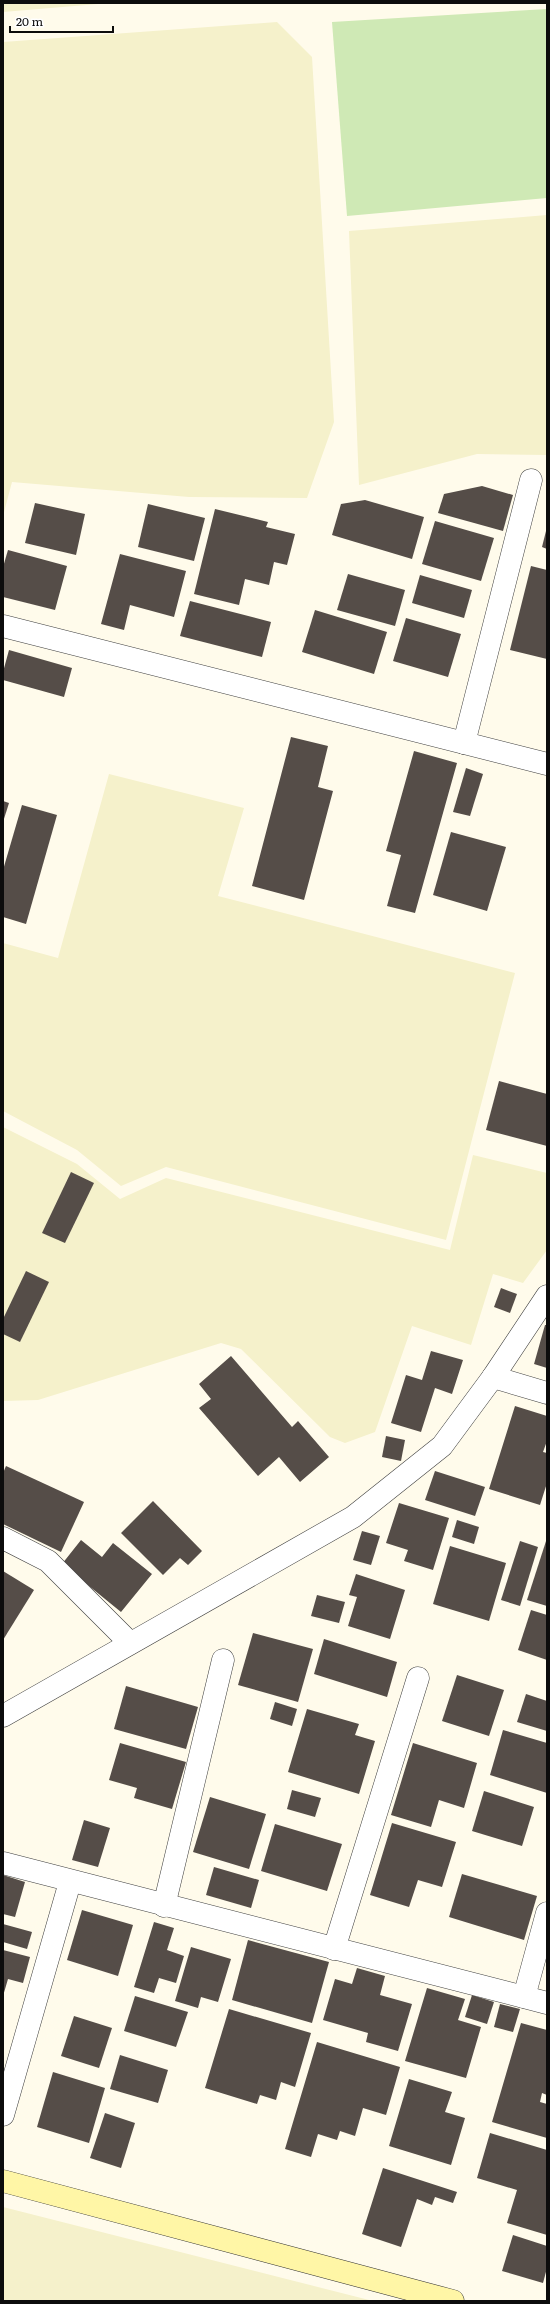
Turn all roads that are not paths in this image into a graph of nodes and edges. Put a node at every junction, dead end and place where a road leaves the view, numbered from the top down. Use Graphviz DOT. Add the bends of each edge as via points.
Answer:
graph roads {
  1 [pos="531,480"];
  2 [pos="3,626"];
  3 [pos="464,743"];
  4 [pos="547,764"];
  5 [pos="547,1296"];
  6 [pos="493,1378"];
  7 [pos="547,1393"];
  8 [pos="3,1538"];
  9 [pos="130,1643"];
  10 [pos="223,1660"];
  11 [pos="418,1678"];
  12 [pos="3,1716"];
  13 [pos="3,1863"];
  14 [pos="70,1882"];
  15 [pos="164,1906"];
  16 [pos="547,1913"];
  17 [pos="334,1949"];
  18 [pos="524,1997"];
  19 [pos="547,2003"];
  20 [pos="3,2115"];
  21 [pos="3,2181"];
  22 [pos="448,2300"];
  1 -- 3 [label="street"];
  2 -- 3 [label="street"];
  3 -- 4 [label="street"];
  5 -- 6 [label="street"];
  6 -- 7 [label="street"];
  6 -- 9 [label="street" via="442,1446 353,1517"];
  8 -- 9 [label="street" via="48,1561"];
  9 -- 12 [label="street"];
  10 -- 15 [label="street"];
  11 -- 17 [label="street"];
  13 -- 14 [label="street"];
  14 -- 15 [label="street"];
  14 -- 20 [label="street"];
  15 -- 17 [label="street"];
  16 -- 18 [label="street"];
  17 -- 18 [label="street"];
  18 -- 19 [label="street"];
  21 -- 22 [label="street"];
}
